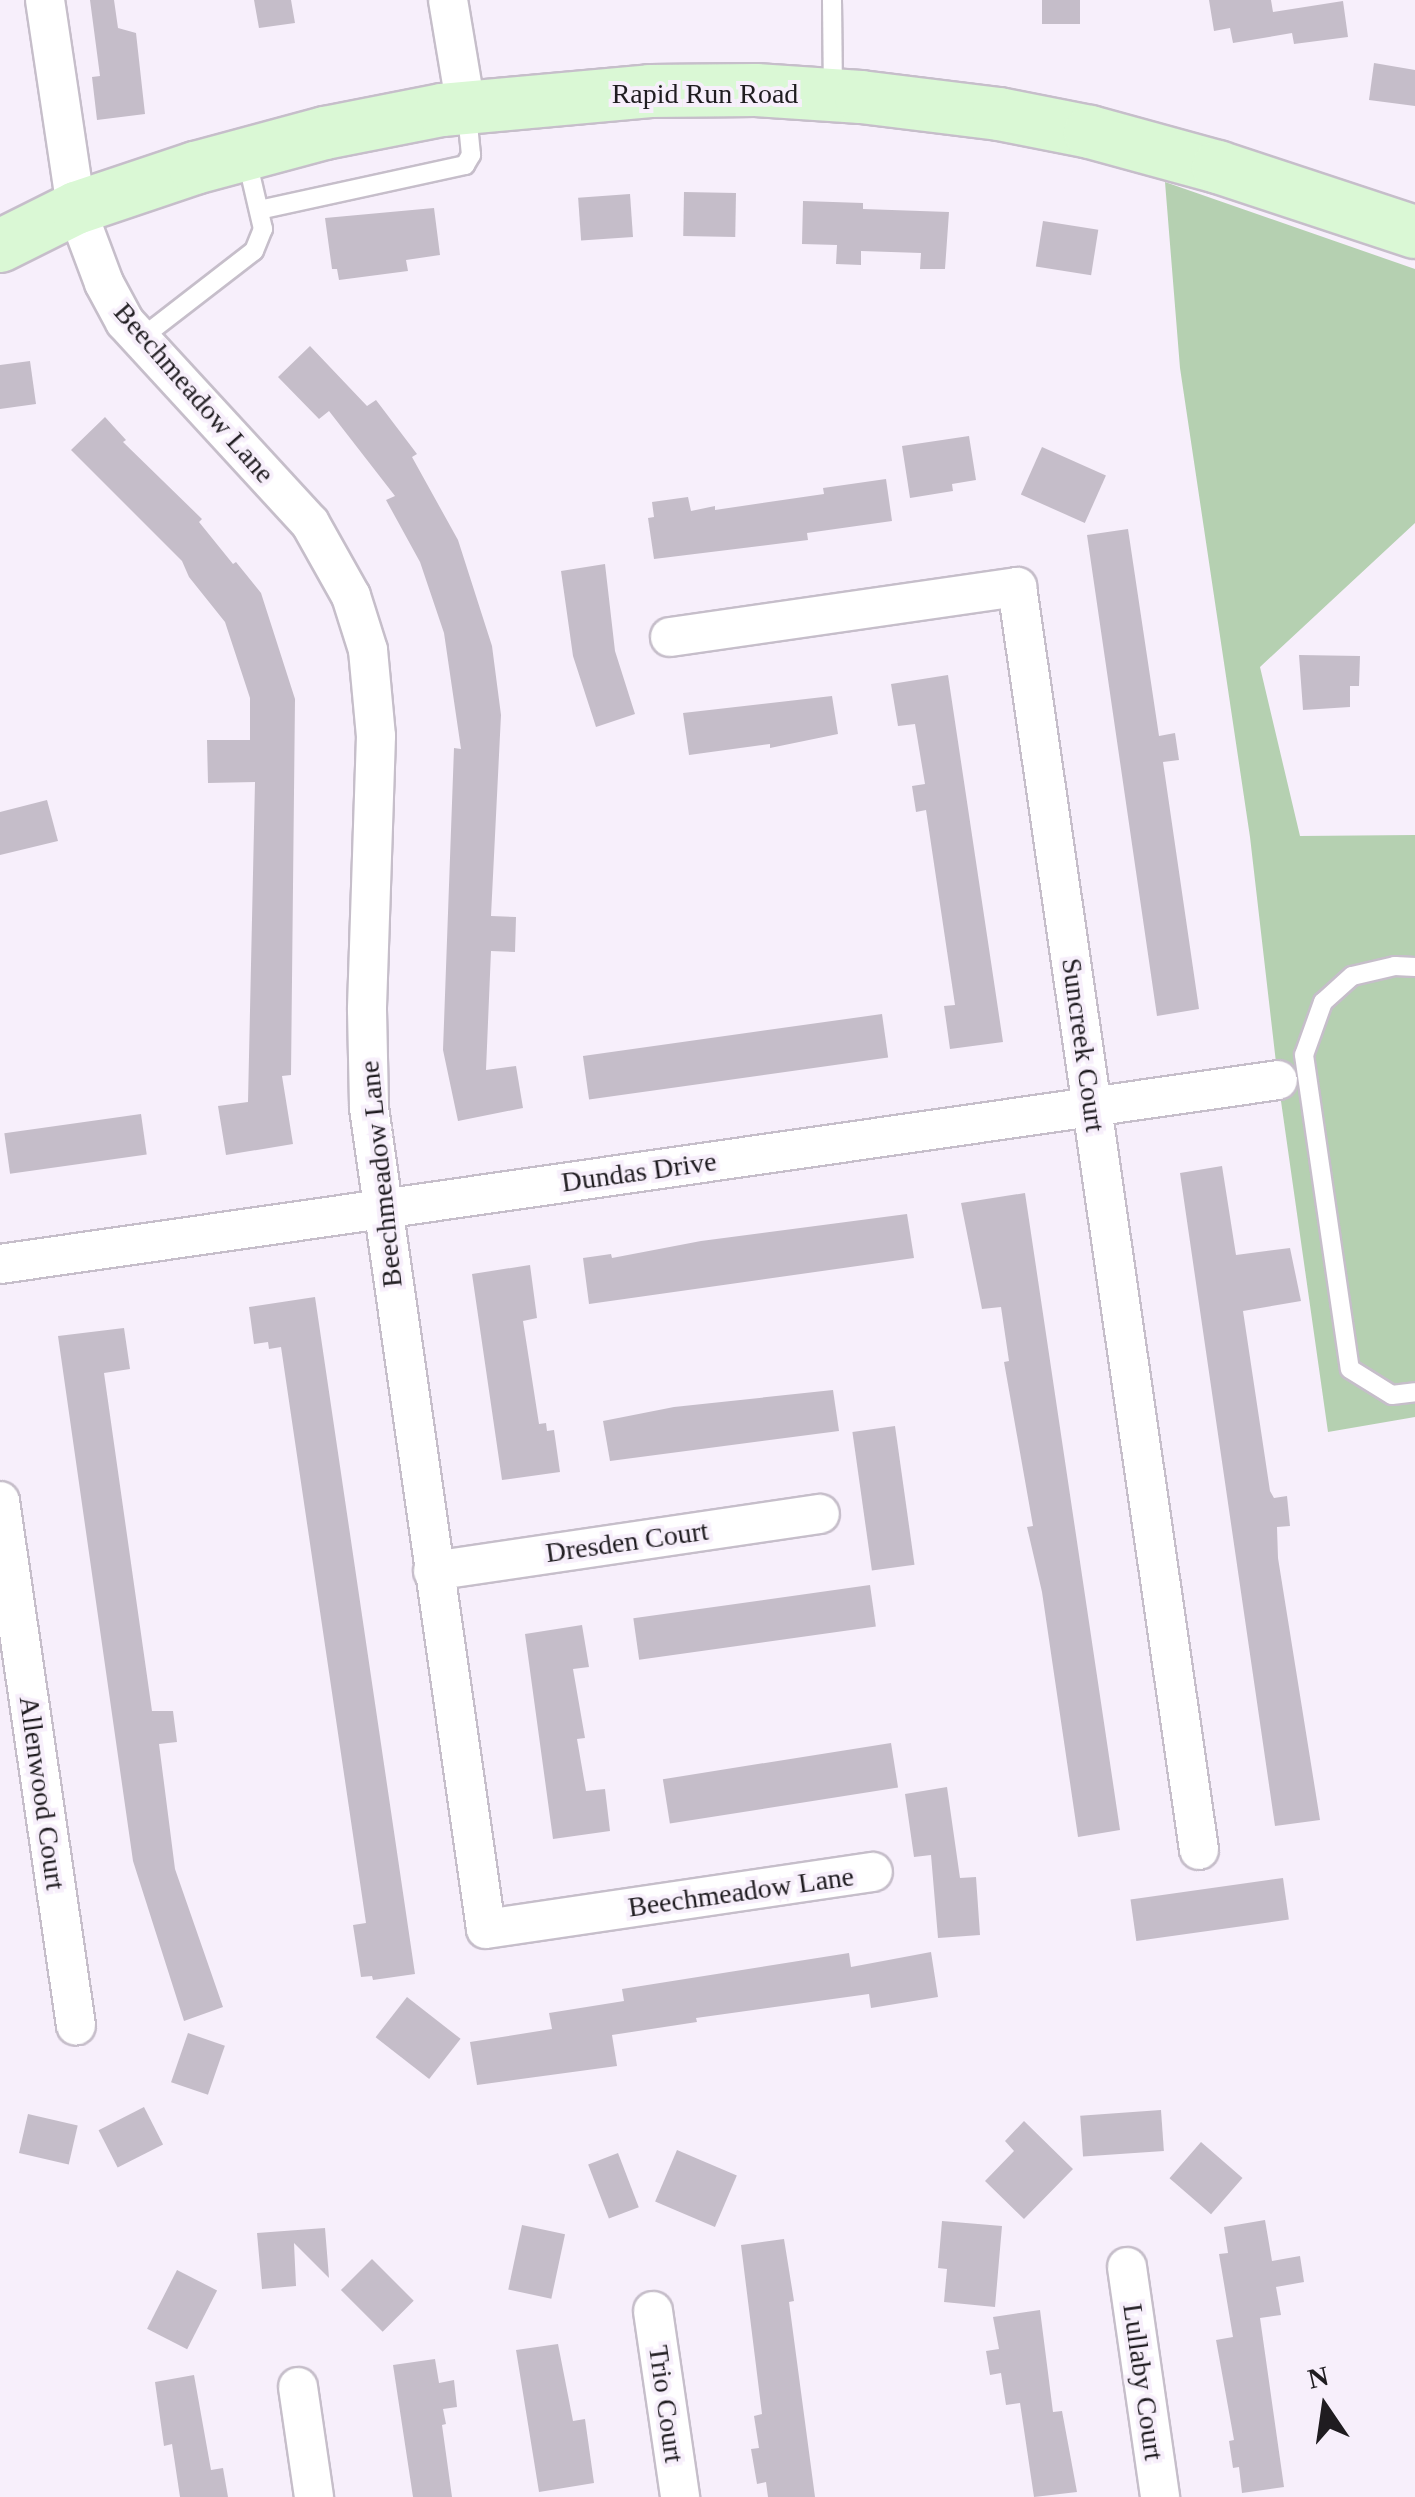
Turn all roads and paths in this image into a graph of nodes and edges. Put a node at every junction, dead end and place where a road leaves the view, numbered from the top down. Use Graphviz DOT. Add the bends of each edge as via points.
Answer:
graph roads {
  1 [pos="44,0"];
  2 [pos="448,0"];
  3 [pos="832,0"];
  4 [pos="834,96"];
  5 [pos="466,107"];
  6 [pos="246,154"];
  7 [pos="76,208"];
  8 [pos="259,210"];
  9 [pos="1415,232"];
  10 [pos="0,246"];
  11 [pos="140,339"];
  12 [pos="670,637"];
  13 [pos="1415,967"];
  14 [pos="1278,1080"];
  15 [pos="1092,1108"];
  16 [pos="381,1210"];
  17 [pos="0,1264"];
  18 [pos="1415,1392"];
  19 [pos="0,1502"];
  20 [pos="820,1514"];
  21 [pos="433,1571"];
  22 [pos="1200,1850"];
  23 [pos="873,1872"];
  24 [pos="76,2026"];
  25 [pos="1126,2267"];
  26 [pos="652,2310"];
  27 [pos="298,2387"];
  28 [pos="314,2497"];
  29 [pos="680,2497"];
  30 [pos="1160,2497"];
  1 -- 7 [label="street, Beechmeadow Lane"];
  2 -- 5 [label="street"];
  3 -- 4 [label="lane"];
  4 -- 5 [label="street, Rapid Run Road" via="650,91"];
  4 -- 9 [label="street, Rapid Run Road" via="999,114 1090,132"];
  5 -- 6 [label="street, Rapid Run Road"];
  5 -- 8 [label="lane" via="471,155 465,166"];
  6 -- 7 [label="street, Rapid Run Road"];
  6 -- 8 [label="lane"];
  7 -- 10 [label="street, Rapid Run Road"];
  7 -- 11 [label="street, Beechmeadow Lane" via="104,284"];
  8 -- 11 [label="lane" via="263,229 254,252"];
  11 -- 16 [label="street, Beechmeadow Lane" via="310,523 351,596 368,650 376,736 369,1108"];
  12 -- 15 [label="street, Suncreek Court" via="1016,587"];
  13 -- 18 [label="lane" via="1352,976 1323,1002 1304,1055 1350,1369 1392,1395"];
  14 -- 15 [label="street, Dundas Drive"];
  15 -- 16 [label="street, Dundas Drive"];
  15 -- 22 [label="street, Suncreek Court"];
  16 -- 17 [label="street, Dundas Drive"];
  16 -- 21 [label="street, Beechmeadow Lane"];
  19 -- 24 [label="street, Allenwood Court"];
  20 -- 21 [label="street, Dresden Court"];
  21 -- 23 [label="street, Beechmeadow Lane" via="486,1929"];
  25 -- 30 [label="street, Lullaby Court"];
  26 -- 29 [label="street, Trio Court"];
  27 -- 28 [label="street"];
}
